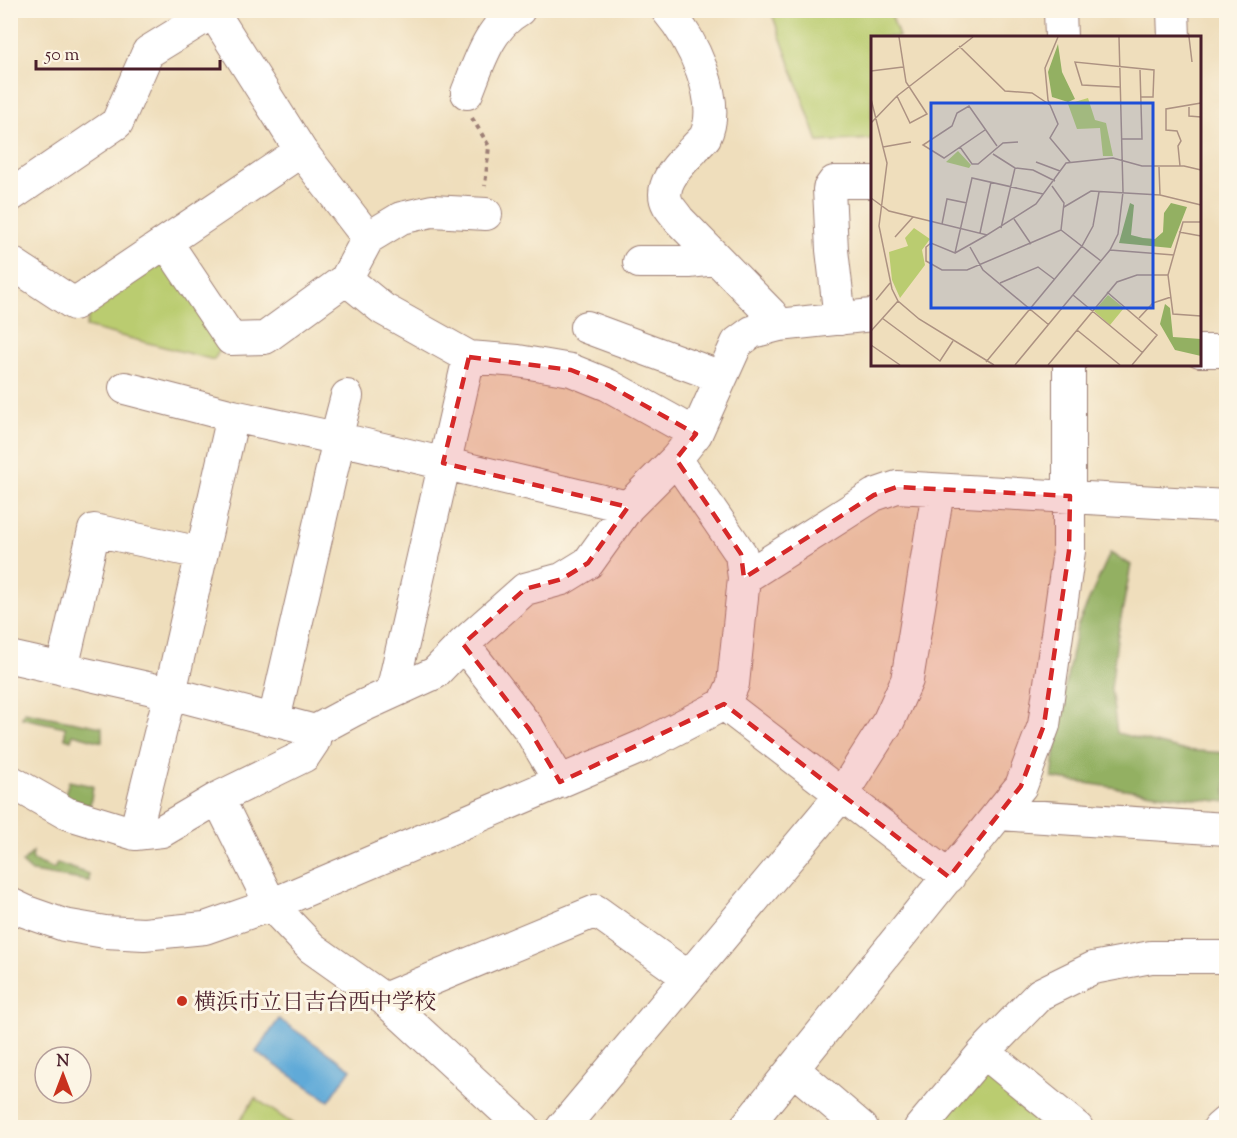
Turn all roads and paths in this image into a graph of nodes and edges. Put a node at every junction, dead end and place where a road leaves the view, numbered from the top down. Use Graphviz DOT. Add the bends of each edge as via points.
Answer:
graph roads {
  1 [pos="519,10"];
  2 [pos="667,10"];
  3 [pos="1060,10"];
  4 [pos="1173,10"];
  5 [pos="213,11"];
  6 [pos="1061,36"];
  7 [pos="1174,36"];
  8 [pos="467,93"];
  9 [pos="489,146"];
  10 [pos="301,151"];
  11 [pos="871,182"];
  12 [pos="10,196"];
  13 [pos="484,214"];
  14 [pos="368,238"];
  15 [pos="166,242"];
  16 [pos="715,259"];
  17 [pos="10,262"];
  18 [pos="639,262"];
  19 [pos="346,279"];
  20 [pos="871,315"];
  21 [pos="840,319"];
  22 [pos="779,325"];
  23 [pos="586,327"];
  24 [pos="1201,351"];
  25 [pos="1227,351"];
  26 [pos="469,357"];
  27 [pos="1069,366"];
  28 [pos="721,376"];
  29 [pos="125,388"];
  30 [pos="347,396"];
  31 [pos="233,417"];
  32 [pos="696,434"];
  33 [pos="337,438"];
  34 [pos="676,459"];
  35 [pos="443,463"];
  36 [pos="938,491"];
  37 [pos="1070,496"];
  38 [pos="1227,506"];
  39 [pos="628,507"];
  40 [pos="201,553"];
  41 [pos="744,578"];
  42 [pos="463,645"];
  43 [pos="10,657"];
  44 [pos="62,669"];
  45 [pos="392,692"];
  46 [pos="170,693"];
  47 [pos="724,704"];
  48 [pos="274,720"];
  49 [pos="315,731"];
  50 [pos="10,781"];
  51 [pos="560,782"];
  52 [pos="842,794"];
  53 [pos="218,798"];
  54 [pos="999,814"];
  55 [pos="1227,829"];
  56 [pos="135,834"];
  57 [pos="949,877"];
  58 [pos="10,904"];
  59 [pos="271,905"];
  60 [pos="1227,957"];
  61 [pos="688,977"];
  62 [pos="384,999"];
  63 [pos="984,1052"];
  64 [pos="793,1069"];
  65 [pos="1227,1122"];
  66 [pos="524,1128"];
  67 [pos="562,1128"];
  68 [pos="745,1128"];
  69 [pos="862,1128"];
  70 [pos="920,1128"];
  71 [pos="1077,1128"];
  72 [pos="1220,1128"];
  1 -- 8 [label="street" via="507,17 489,40"];
  2 -- 16 [label="street" via="681,27 704,76 711,113 705,137 672,174 665,190 667,204"];
  3 -- 6 [label="street"];
  4 -- 7 [label="street"];
  5 -- 10 [label="street"];
  5 -- 12 [label="street" via="148,52 117,123"];
  9 -- 13 [label="path"];
  10 -- 14 [label="street"];
  10 -- 15 [label="street"];
  11 -- 21 [label="street" via="834,182 829,189"];
  13 -- 14 [label="street" via="432,211 401,218"];
  14 -- 19 [label="street"];
  15 -- 17 [label="street" via="74,303"];
  15 -- 19 [label="street" via="231,339 265,338"];
  16 -- 18 [label="street"];
  16 -- 22 [label="street"];
  19 -- 26 [label="street" via="383,309"];
  20 -- 21 [label="street"];
  21 -- 22 [label="street"];
  22 -- 28 [label="street" via="752,332 737,343"];
  23 -- 28 [label="street"];
  24 -- 25 [label="street"];
  26 -- 32 [label="street" via="571,370 608,385"];
  26 -- 35 [label="street"];
  27 -- 37 [label="street"];
  28 -- 32 [label="street"];
  29 -- 31 [label="street"];
  30 -- 33 [label="street"];
  31 -- 33 [label="street"];
  31 -- 40 [label="street"];
  32 -- 34 [label="street"];
  33 -- 35 [label="street"];
  33 -- 48 [label="street"];
  34 -- 39 [label="street"];
  34 -- 41 [label="street" via="741,554"];
  35 -- 39 [label="street"];
  35 -- 45 [label="street"];
  36 -- 37 [label="street"];
  36 -- 41 [label="street" via="897,488 874,495"];
  36 -- 52 [label="street" via="907,680 889,720"];
  37 -- 38 [label="street"];
  37 -- 54 [label="street" via="1069,551 1044,725 1021,786"];
  39 -- 42 [label="street" via="588,562 562,579 525,590"];
  40 -- 44 [label="street" via="94,530"];
  40 -- 46 [label="street"];
  41 -- 47 [label="street" via="733,684"];
  42 -- 45 [label="street" via="435,673"];
  42 -- 51 [label="street" via="529,729"];
  43 -- 44 [label="street"];
  44 -- 46 [label="street"];
  45 -- 49 [label="street"];
  46 -- 48 [label="street"];
  46 -- 56 [label="street"];
  47 -- 51 [label="street" via="643,746"];
  47 -- 52 [label="street"];
  48 -- 49 [label="street"];
  49 -- 53 [label="street" via="314,741 304,756"];
  50 -- 56 [label="street" via="66,813"];
  51 -- 59 [label="street"];
  52 -- 57 [label="street"];
  52 -- 61 [label="street"];
  53 -- 56 [label="street" via="162,831"];
  53 -- 59 [label="street"];
  54 -- 55 [label="street"];
  54 -- 57 [label="street"];
  57 -- 64 [label="street"];
  58 -- 59 [label="street" via="64,925 144,934 205,928"];
  59 -- 62 [label="street" via="312,948"];
  60 -- 63 [label="street" via="1151,957 1093,968 1040,994"];
  61 -- 62 [label="street" via="596,911"];
  61 -- 67 [label="street"];
  62 -- 66 [label="street"];
  63 -- 70 [label="street"];
  63 -- 71 [label="street"];
  64 -- 68 [label="street"];
  64 -- 69 [label="street"];
  65 -- 72 [label="street"];
}
